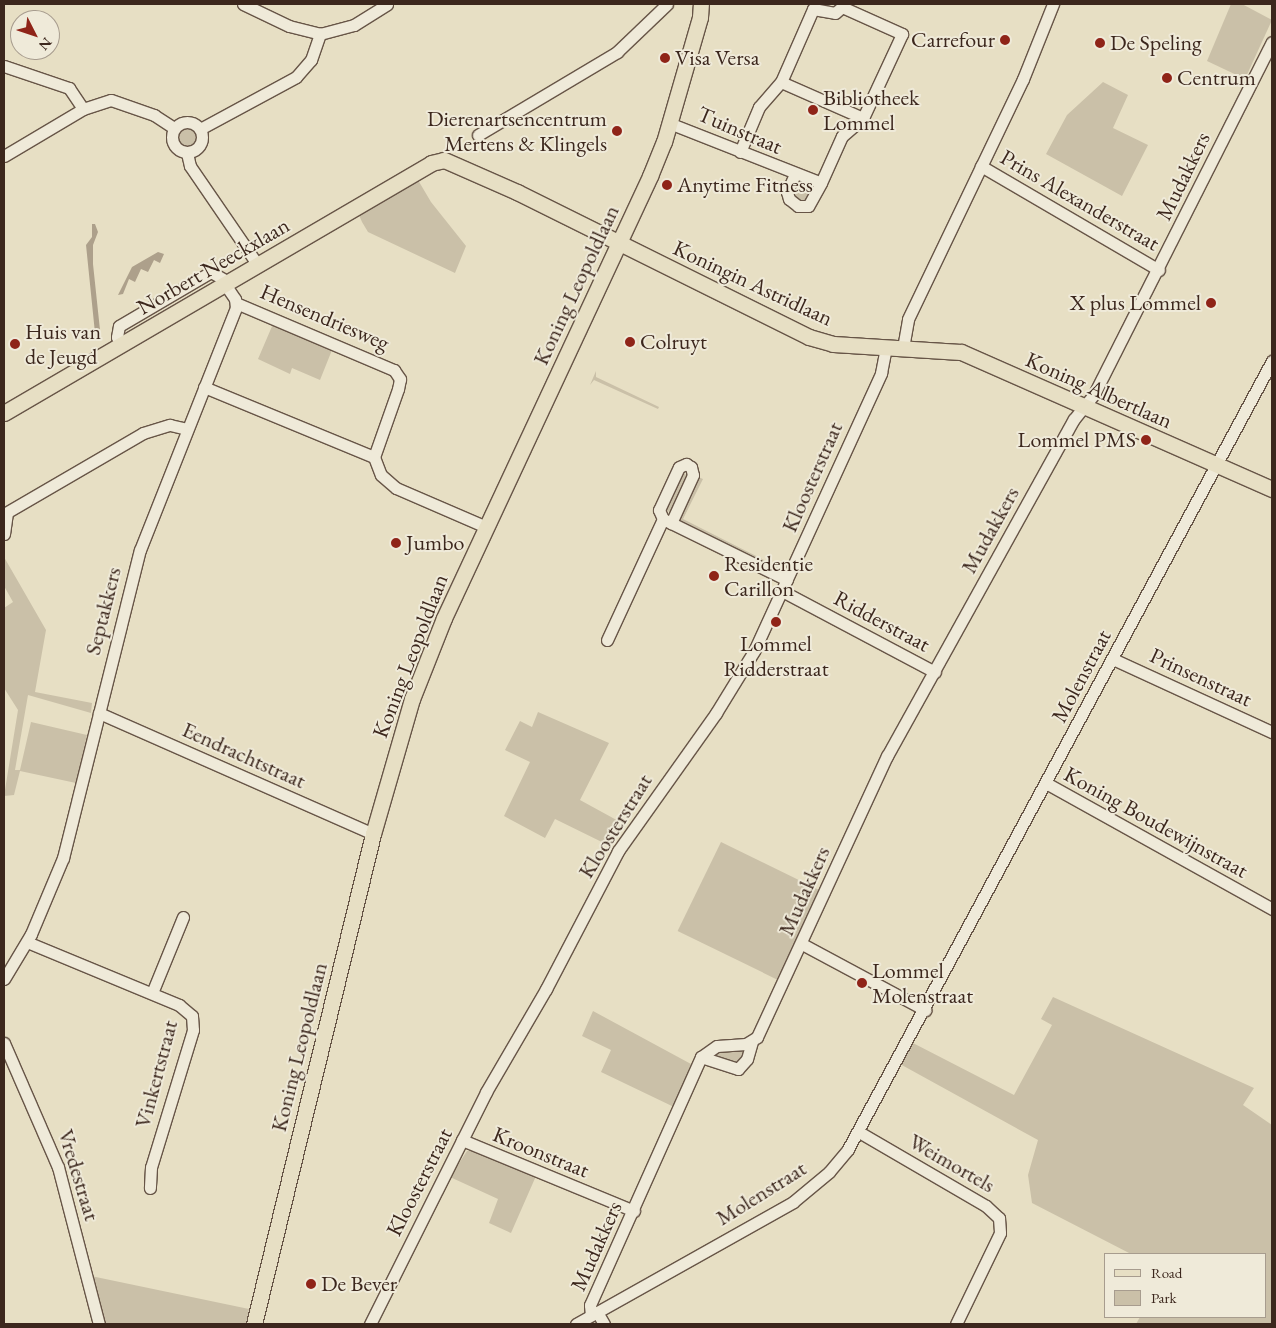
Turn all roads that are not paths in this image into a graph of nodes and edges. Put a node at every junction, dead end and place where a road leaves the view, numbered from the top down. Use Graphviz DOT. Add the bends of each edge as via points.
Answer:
graph roads {
  1 [pos="244,4"];
  2 [pos="387,4"];
  3 [pos="667,4"];
  4 [pos="701,4"];
  5 [pos="1053,4"];
  6 [pos="846,5"];
  7 [pos="320,34"];
  8 [pos="1272,42"];
  9 [pos="4,66"];
  10 [pos="781,82"];
  11 [pos="83,109"];
  12 [pos="862,118"];
  13 [pos="669,123"];
  14 [pos="174,128"];
  15 [pos="200,129"];
  16 [pos="478,135"];
  17 [pos="740,152"];
  18 [pos="187,153"];
  19 [pos="4,156"];
  20 [pos="444,160"];
  21 [pos="981,166"];
  22 [pos="795,174"];
  23 [pos="821,184"];
  24 [pos="619,243"];
  25 [pos="257,264"];
  26 [pos="1159,270"];
  27 [pos="226,283"];
  28 [pos="236,303"];
  29 [pos="886,348"];
  30 [pos="903,348"];
  31 [pos="1272,361"];
  32 [pos="204,387"];
  33 [pos="1084,407"];
  34 [pos="4,413"];
  35 [pos="187,429"];
  36 [pos="374,457"];
  37 [pos="1216,465"];
  38 [pos="1272,489"];
  39 [pos="5,513"];
  40 [pos="486,527"];
  41 [pos="4,534"];
  42 [pos="784,585"];
  43 [pos="607,640"];
  44 [pos="1113,659"];
  45 [pos="936,672"];
  46 [pos="99,713"];
  47 [pos="1272,732"];
  48 [pos="1046,783"];
  49 [pos="373,834"];
  50 [pos="1272,909"];
  51 [pos="183,916"];
  52 [pos="26,942"];
  53 [pos="802,944"];
  54 [pos="18,955"];
  55 [pos="4,965"];
  56 [pos="4,979"];
  57 [pos="152,993"];
  58 [pos="925,1010"];
  59 [pos="752,1042"];
  60 [pos="4,1043"];
  61 [pos="701,1057"];
  62 [pos="859,1132"];
  63 [pos="462,1140"];
  64 [pos="150,1188"];
  65 [pos="634,1212"];
  66 [pos="594,1314"];
  67 [pos="99,1324"];
  68 [pos="254,1324"];
  69 [pos="370,1324"];
  70 [pos="576,1324"];
  71 [pos="604,1324"];
  72 [pos="956,1324"];
  1 -- 7 [label="street" via="289,26"];
  2 -- 7 [label="street" via="354,25"];
  3 -- 16 [label="street" via="617,52"];
  4 -- 13 [label="main road, Koning Leopoldlaan"];
  5 -- 21 [label="street" via="1023,79"];
  6 -- 10 [label="street" via="835,13 813,9"];
  6 -- 12 [label="street" via="902,34"];
  7 -- 15 [label="street" via="311,60 296,77"];
  8 -- 26 [label="street, Mudakkers"];
  9 -- 11 [label="street" via="69,88"];
  10 -- 12 [label="street"];
  10 -- 17 [label="street" via="759,107"];
  11 -- 14 [label="street" via="103,101 121,102 154,115"];
  11 -- 19 [label="street"];
  12 -- 23 [label="street" via="842,136"];
  13 -- 17 [label="street, Tuinstraat"];
  13 -- 24 [label="main road, Koning Leopoldlaan" via="650,176"];
  14 -- 15 [label="street" via="187,122"];
  14 -- 18 [label="street" via="172,142 178,150"];
  15 -- 18 [label="street" via="200,144"];
  17 -- 22 [label="street, Tuinstraat"];
  18 -- 25 [label="street" via="190,166"];
  20 -- 24 [label="main road, Koningin Astridlaan" via="464,166"];
  20 -- 25 [label="main road, Norbert Neeckxlaan" via="430,163"];
  21 -- 26 [label="street, Prins Alexanderstraat"];
  21 -- 30 [label="street" via="908,319"];
  22 -- 23 [label="street, Tuinstraat"];
  22 -- 23 [label="street, Tuinstraat" via="787,192 789,199 798,206 811,203"];
  24 -- 29 [label="main road, Koningin Astridlaan" via="809,337 833,344"];
  24 -- 40 [label="main road, Koning Leopoldlaan"];
  25 -- 27 [label="main road, Norbert Neeckxlaan"];
  26 -- 33 [label="street, Mudakkers"];
  27 -- 28 [label="street"];
  27 -- 34 [label="main road, Norbert Neeckxlaan"];
  28 -- 32 [label="street, Septakkers"];
  28 -- 36 [label="street, Hensendriesweg" via="394,370 400,379 398,389"];
  29 -- 30 [label="main road, Koningin Astridlaan"];
  29 -- 42 [label="street, Kloosterstraat" via="882,372"];
  30 -- 33 [label="main road, Koning Albertlaan" via="961,352"];
  31 -- 37 [label="street, Molenstraat"];
  32 -- 35 [label="street, Septakkers"];
  32 -- 36 [label="street"];
  33 -- 37 [label="main road, Koning Albertlaan"];
  33 -- 45 [label="street, Mudakkers" via="1074,419"];
  35 -- 39 [label="street" via="170,425 143,433"];
  35 -- 46 [label="street, Septakkers" via="140,550"];
  36 -- 40 [label="street" via="381,475 390,485"];
  37 -- 38 [label="main road, Koning Albertlaan"];
  37 -- 44 [label="street, Molenstraat"];
  39 -- 41 [label="street"];
  40 -- 49 [label="main road, Koning Leopoldlaan" via="427,658 400,737"];
  42 -- 43 [label="street, Ridderstraat" via="667,521"];
  42 -- 45 [label="street, Ridderstraat"];
  42 -- 63 [label="street, Kloosterstraat" via="729,693 618,851"];
  44 -- 47 [label="street, Prinsenstraat"];
  44 -- 48 [label="street, Molenstraat"];
  45 -- 53 [label="street, Mudakkers" via="887,756"];
  46 -- 49 [label="street, Eendrachtstraat"];
  46 -- 52 [label="street, Septakkers" via="63,858"];
  48 -- 50 [label="street, Koning Boudewijnstraat"];
  48 -- 58 [label="street, Molenstraat"];
  49 -- 68 [label="main road, Koning Leopoldlaan"];
  51 -- 57 [label="street, Vinkertstraat"];
  52 -- 54 [label="street, Septakkers"];
  52 -- 57 [label="street, Vinkertstraat"];
  53 -- 58 [label="street"];
  53 -- 59 [label="street, Mudakkers" via="762,1029"];
  54 -- 55 [label="street, Septakkers"];
  54 -- 56 [label="street, Septakkers"];
  57 -- 64 [label="street, Vinkertstraat" via="187,1010 193,1022 151,1167"];
  58 -- 62 [label="street, Molenstraat"];
  59 -- 61 [label="street" via="717,1046"];
  59 -- 61 [label="street, Mudakkers" via="747,1060 738,1069"];
  60 -- 67 [label="street, Vredestraat" via="58,1166"];
  61 -- 65 [label="street, Mudakkers"];
  62 -- 66 [label="street, Molenstraat" via="829,1172 793,1202"];
  62 -- 72 [label="street, Weimortels" via="986,1206 999,1218 1000,1233"];
  63 -- 65 [label="street, Kroonstraat"];
  63 -- 69 [label="street, Kloosterstraat"];
  65 -- 66 [label="street, Mudakkers" via="590,1305"];
  66 -- 70 [label="street, Molenstraat"];
  66 -- 71 [label="street"];
}
